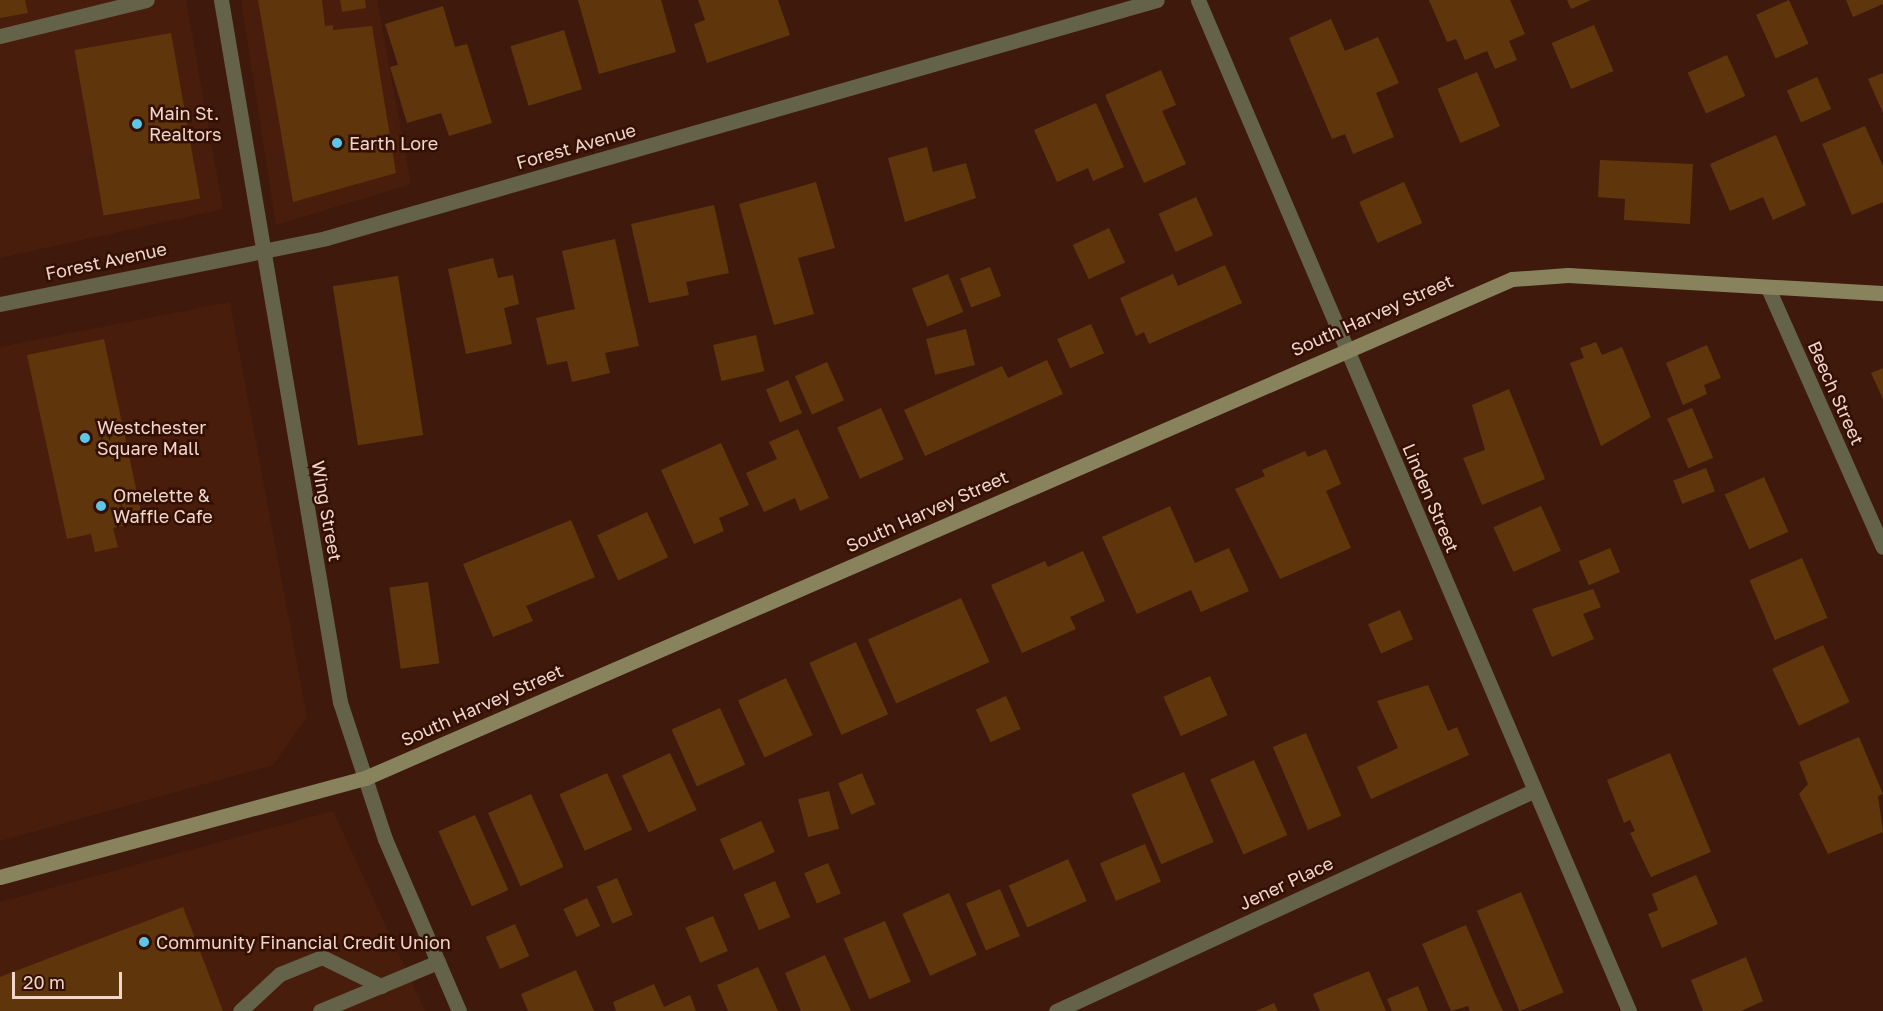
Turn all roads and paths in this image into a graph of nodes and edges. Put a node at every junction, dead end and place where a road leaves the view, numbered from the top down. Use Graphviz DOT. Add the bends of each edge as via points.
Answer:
graph roads {
  1 [pos="147,0"];
  2 [pos="222,0"];
  3 [pos="1157,0"];
  4 [pos="1198,0"];
  5 [pos="111,4"];
  6 [pos="0,36"];
  7 [pos="263,249"];
  8 [pos="1768,288"];
  9 [pos="1883,293"];
  10 [pos="0,304"];
  11 [pos="1347,348"];
  12 [pos="1883,547"];
  13 [pos="365,778"];
  14 [pos="1533,791"];
  15 [pos="0,877"];
  16 [pos="438,962"];
  17 [pos="381,986"];
  18 [pos="240,1011"];
  19 [pos="320,1011"];
  20 [pos="459,1011"];
  21 [pos="1056,1011"];
  22 [pos="1629,1011"];
  1 -- 5 [label="street"];
  2 -- 7 [label="street, Wing Street"];
  3 -- 7 [label="street, Forest Avenue" via="326,238"];
  4 -- 11 [label="street, Linden Street"];
  5 -- 6 [label="street"];
  7 -- 10 [label="street, Forest Avenue"];
  7 -- 13 [label="street, Wing Street" via="340,702"];
  8 -- 9 [label="street, South Harvey Street"];
  8 -- 11 [label="street, South Harvey Street" via="1568,275 1512,279"];
  8 -- 12 [label="street, Beech Street"];
  11 -- 13 [label="street, South Harvey Street"];
  11 -- 14 [label="street, Linden Street"];
  13 -- 15 [label="street, South Harvey Street"];
  13 -- 16 [label="street, Wing Street"];
  14 -- 21 [label="street, Jener Place"];
  14 -- 22 [label="street, Linden Street"];
  16 -- 17 [label="street"];
  16 -- 20 [label="street, Wing Street"];
  17 -- 18 [label="street" via="322,957 280,974"];
  17 -- 19 [label="street"];
}
